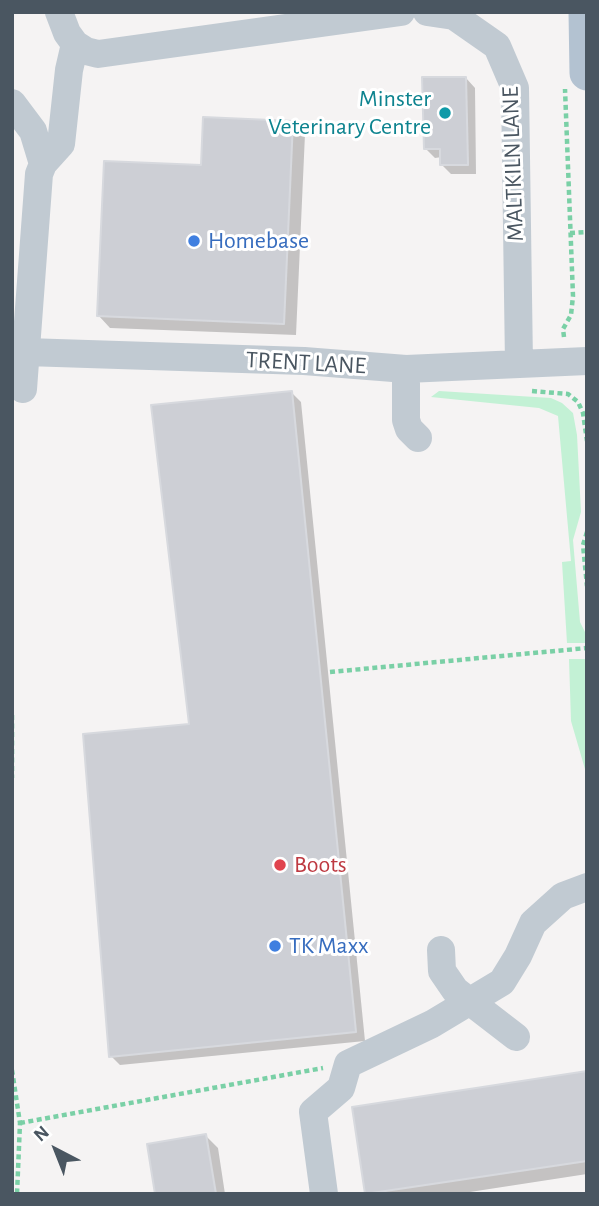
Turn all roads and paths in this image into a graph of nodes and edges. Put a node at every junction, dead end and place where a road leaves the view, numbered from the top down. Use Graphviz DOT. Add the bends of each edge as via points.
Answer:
graph roads {
  1 [pos="59,12"];
  2 [pos="401,12"];
  3 [pos="427,12"];
  4 [pos="586,12"];
  5 [pos="330,16"];
  6 [pos="75,44"];
  7 [pos="576,79"];
  8 [pos="12,103"];
  9 [pos="43,164"];
  10 [pos="587,232"];
  11 [pos="570,233"];
  12 [pos="563,329"];
  13 [pos="26,352"];
  14 [pos="587,361"];
  15 [pos="519,364"];
  16 [pos="406,369"];
  17 [pos="23,389"];
  18 [pos="568,394"];
  19 [pos="418,438"];
  20 [pos="587,441"];
  21 [pos="587,532"];
  22 [pos="587,586"];
  23 [pos="587,648"];
  24 [pos="330,672"];
  25 [pos="12,715"];
  26 [pos="12,778"];
  27 [pos="587,887"];
  28 [pos="441,950"];
  29 [pos="470,1002"];
  30 [pos="516,1037"];
  31 [pos="348,1064"];
  32 [pos="12,1070"];
  33 [pos="20,1123"];
  34 [pos="17,1194"];
  35 [pos="324,1194"];
  1 -- 6 [label="street"];
  2 -- 5 [label="street"];
  3 -- 15 [label="street, MALTKILN LANE" via="454,16 497,47 515,88"];
  4 -- 7 [label="main road"];
  5 -- 6 [label="street" via="98,54"];
  6 -- 9 [label="street" via="61,145"];
  7 -- 11 [label="path"];
  8 -- 9 [label="street" via="33,131"];
  9 -- 13 [label="street"];
  10 -- 11 [label="path"];
  11 -- 12 [label="path" via="573,296"];
  13 -- 16 [label="street, TRENT LANE"];
  13 -- 17 [label="street"];
  14 -- 15 [label="street, TRENT LANE"];
  15 -- 16 [label="street, TRENT LANE"];
  16 -- 19 [label="street" via="405,420"];
  18 -- 20 [label="path" via="583,413"];
  21 -- 22 [label="path" via="583,545"];
  23 -- 24 [label="path"];
  25 -- 26 [label="path"];
  27 -- 29 [label="street" via="563,896 533,923 502,982"];
  28 -- 29 [label="street" via="442,971"];
  29 -- 30 [label="street"];
  29 -- 31 [label="street"];
  31 -- 33 [label="path"];
  31 -- 35 [label="street" via="341,1088 313,1112"];
  32 -- 33 [label="path"];
  33 -- 34 [label="path"];
}
